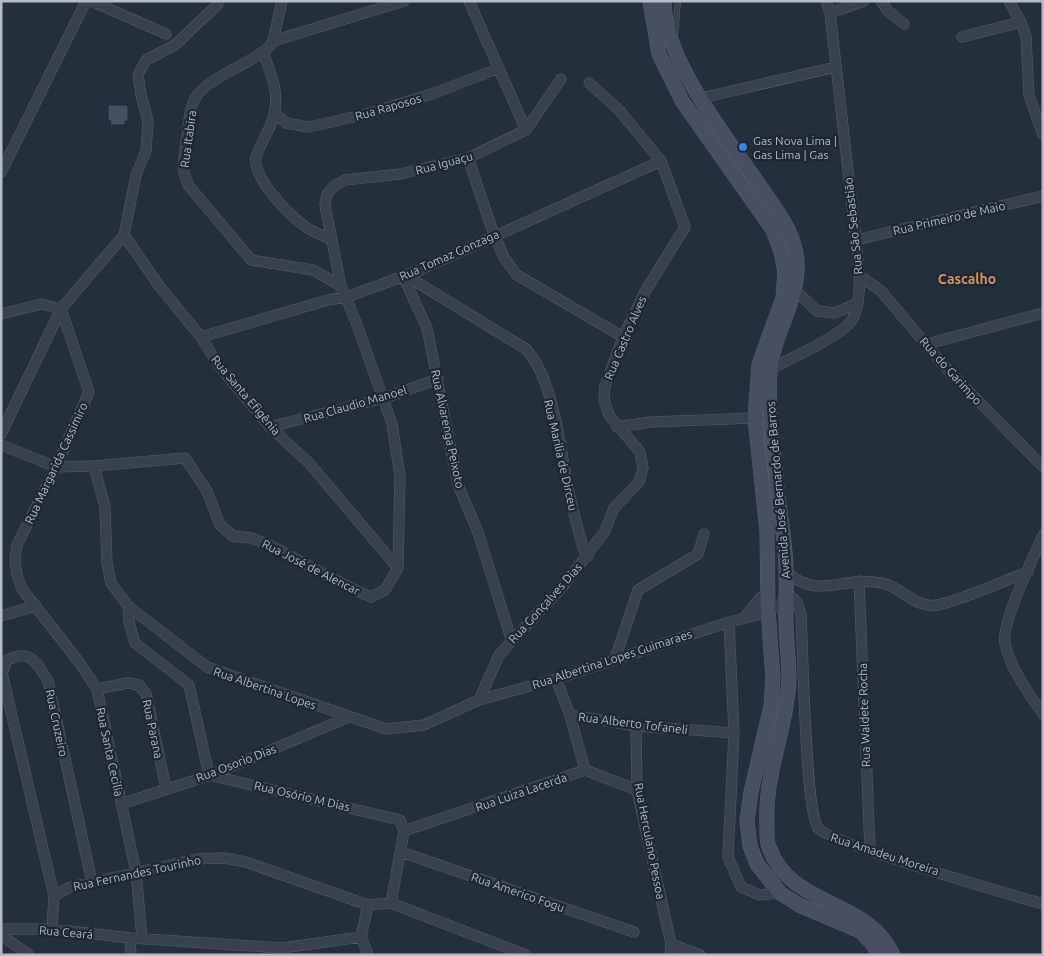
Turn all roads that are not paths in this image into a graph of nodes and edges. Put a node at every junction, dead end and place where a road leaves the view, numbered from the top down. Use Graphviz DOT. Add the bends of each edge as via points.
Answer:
graph roads {
  1 [pos="86,1"];
  2 [pos="92,1"];
  3 [pos="217,1"];
  4 [pos="282,1"];
  5 [pos="404,1"];
  6 [pos="469,1"];
  7 [pos="650,1"];
  8 [pos="664,1"];
  9 [pos="678,1"];
  10 [pos="826,1"];
  11 [pos="864,1"];
  12 [pos="880,1"];
  13 [pos="1009,1"];
  14 [pos="830,13"];
  15 [pos="1021,22"];
  16 [pos="904,24"];
  17 [pos="166,34"];
  18 [pos="962,37"];
  19 [pos="273,41"];
  20 [pos="674,49"];
  21 [pos="263,52"];
  22 [pos="836,67"];
  23 [pos="499,68"];
  24 [pos="561,79"];
  25 [pos="589,82"];
  26 [pos="701,98"];
  27 [pos="276,114"];
  28 [pos="526,130"];
  29 [pos="1043,135"];
  30 [pos="468,158"];
  31 [pos="661,161"];
  32 [pos="1,172"];
  33 [pos="1043,196"];
  34 [pos="124,235"];
  35 [pos="494,235"];
  36 [pos="330,239"];
  37 [pos="856,240"];
  38 [pos="859,275"];
  39 [pos="404,276"];
  40 [pos="341,286"];
  41 [pos="795,290"];
  42 [pos="347,297"];
  43 [pos="857,303"];
  44 [pos="61,309"];
  45 [pos="1043,313"];
  46 [pos="1,314"];
  47 [pos="201,337"];
  48 [pos="623,337"];
  49 [pos="927,344"];
  50 [pos="770,369"];
  51 [pos="438,379"];
  52 [pos="384,398"];
  53 [pos="755,418"];
  54 [pos="270,427"];
  55 [pos="617,427"];
  56 [pos="1,434"];
  57 [pos="1,445"];
  58 [pos="94,466"];
  59 [pos="56,467"];
  60 [pos="1043,467"];
  61 [pos="704,534"];
  62 [pos="1043,535"];
  63 [pos="783,544"];
  64 [pos="588,556"];
  65 [pos="766,556"];
  66 [pos="398,568"];
  67 [pos="786,572"];
  68 [pos="1028,572"];
  69 [pos="859,581"];
  70 [pos="22,589"];
  71 [pos="786,596"];
  72 [pos="760,597"];
  73 [pos="36,606"];
  74 [pos="128,606"];
  75 [pos="768,610"];
  76 [pos="1,616"];
  77 [pos="745,617"];
  78 [pos="729,622"];
  79 [pos="511,639"];
  80 [pos="615,659"];
  81 [pos="556,679"];
  82 [pos="97,689"];
  83 [pos="479,700"];
  84 [pos="1043,714"];
  85 [pos="570,715"];
  86 [pos="349,717"];
  87 [pos="636,726"];
  88 [pos="734,733"];
  89 [pos="585,770"];
  90 [pos="209,775"];
  91 [pos="166,788"];
  92 [pos="637,790"];
  93 [pos="121,804"];
  94 [pos="404,831"];
  95 [pos="870,850"];
  96 [pos="401,852"];
  97 [pos="136,872"];
  98 [pos="92,882"];
  99 [pos="780,893"];
  100 [pos="54,896"];
  101 [pos="391,904"];
  102 [pos="1043,904"];
  103 [pos="368,905"];
  104 [pos="1,929"];
  105 [pos="52,929"];
  106 [pos="634,932"];
  107 [pos="1,935"];
  108 [pos="361,937"];
  109 [pos="130,938"];
  110 [pos="142,938"];
  111 [pos="670,949"];
  112 [pos="520,954"];
  113 [pos="29,955"];
  114 [pos="131,955"];
  115 [pos="368,955"];
  116 [pos="700,955"];
  117 [pos="878,955"];
  118 [pos="893,955"];
  1 -- 32 [label="street"];
  2 -- 17 [label="street"];
  3 -- 34 [label="street" via="218,4 175,45 146,60 138,75 148,121 146,151 136,175"];
  4 -- 19 [label="street, Rua Itabira"];
  5 -- 19 [label="street"];
  6 -- 23 [label="street"];
  7 -- 53 [label="main road, Avenida José Bernardo de Barros" via="659,54 682,101 762,214 782,252 785,272 783,298 758,364"];
  8 -- 20 [label="main road, Avenida José Bernardo de Barros" via="664,15"];
  9 -- 20 [label="lane"];
  10 -- 14 [label="street, Rua São Sebastião"];
  11 -- 14 [label="street"];
  12 -- 16 [label="street"];
  13 -- 15 [label="street"];
  14 -- 22 [label="street, Rua São Sebastião"];
  15 -- 18 [label="street"];
  15 -- 29 [label="street" via="1026,37 1029,95"];
  19 -- 21 [label="street, Rua Itabira"];
  20 -- 26 [label="main road, Avenida José Bernardo de Barros"];
  21 -- 27 [label="street" via="274,84"];
  21 -- 40 [label="street, Rua Itabira" via="196,96 184,177 251,260 313,270"];
  22 -- 26 [label="street"];
  22 -- 37 [label="street, Rua São Sebastião"];
  23 -- 27 [label="street, Rua Raposos" via="376,112 309,127 286,123"];
  23 -- 28 [label="street"];
  24 -- 28 [label="street"];
  25 -- 31 [label="street" via="619,110"];
  26 -- 41 [label="main road, Avenida José Bernardo de Barros" via="790,232 797,262"];
  27 -- 36 [label="street" via="256,158 258,171 275,198 306,227"];
  28 -- 30 [label="street, Rua Iguaçu"];
  30 -- 35 [label="street"];
  30 -- 36 [label="street, Rua Iguaçu" via="400,174 345,180 334,186 327,194 325,205"];
  31 -- 35 [label="street, Rua Tomaz Gonzaga"];
  31 -- 48 [label="street, Rua Castro Alves" via="686,227 646,290"];
  33 -- 37 [label="street, Rua Primeiro de Maio"];
  34 -- 44 [label="street"];
  34 -- 47 [label="street, Rua Santa Efigênia" via="160,287"];
  35 -- 39 [label="street, Rua Tomaz Gonzaga"];
  35 -- 48 [label="street" via="517,275"];
  36 -- 40 [label="street, Rua Iguaçu"];
  37 -- 38 [label="street, Rua São Sebastião"];
  38 -- 43 [label="street, Rua São Sebastião"];
  38 -- 49 [label="street, Rua do Garimpo" via="881,292"];
  39 -- 42 [label="street, Rua Tomaz Gonzaga"];
  39 -- 51 [label="street, Rua Alvarenga Peixoto" via="427,328"];
  39 -- 64 [label="street, Rua Marilia de Dirceu" via="526,349 536,360 558,432 568,490"];
  40 -- 42 [label="street, Rua Iguaçu"];
  41 -- 43 [label="street" via="817,312 835,312"];
  41 -- 50 [label="main road, Avenida José Bernardo de Barros"];
  42 -- 47 [label="street, Rua Tomaz Gonzaga"];
  42 -- 52 [label="street, Rua José de Alencar"];
  43 -- 50 [label="street" via="852,320 833,335"];
  44 -- 46 [label="street" via="42,304"];
  44 -- 56 [label="street"];
  44 -- 59 [label="street, Rua Margarida Cassimiro" via="89,392"];
  45 -- 49 [label="street"];
  47 -- 54 [label="street, Rua Santa Efigênia" via="219,366"];
  48 -- 55 [label="street, Rua Castro Alves" via="605,386 604,400"];
  49 -- 60 [label="street, Rua do Garimpo" via="946,368"];
  50 -- 63 [label="main road, Avenida José Bernardo de Barros" via="770,408"];
  51 -- 52 [label="street, Rua Claudio Manoel"];
  51 -- 79 [label="street, Rua Alvarenga Peixoto" via="458,485 478,532"];
  52 -- 54 [label="street, Rua Claudio Manoel"];
  52 -- 66 [label="street, Rua José de Alencar" via="392,424 400,476"];
  53 -- 55 [label="street" via="651,422"];
  53 -- 65 [label="main road, Avenida José Bernardo de Barros" via="767,532"];
  54 -- 66 [label="street, Rua Santa Efigênia" via="309,463"];
  55 -- 64 [label="street, Rua Gonçalves Dias" via="640,452 643,468 639,482 614,508 605,532"];
  57 -- 59 [label="street"];
  58 -- 59 [label="street"];
  58 -- 66 [label="street, Rua José de Alencar" via="185,458 207,491 220,525 233,536 252,538 270,545 353,590 371,596 385,590"];
  58 -- 74 [label="street, Rua Albertina Lopes" via="105,507 106,563 111,583"];
  59 -- 70 [label="street, Rua Margarida Cassimiro" via="17,545 15,560"];
  61 -- 80 [label="street" via="698,554 638,590"];
  62 -- 68 [label="street"];
  63 -- 65 [label="street"];
  63 -- 67 [label="main road, Avenida José Bernardo de Barros"];
  64 -- 79 [label="street, Rua Gonçalves Dias"];
  65 -- 72 [label="street, Avenida José Bernardo de Barros"];
  65 -- 75 [label="main road, Avenida José Bernardo de Barros"];
  67 -- 69 [label="street" via="803,585 819,587"];
  67 -- 71 [label="main road, Avenida José Bernardo de Barros"];
  68 -- 69 [label="street" via="936,605 916,602 898,589 882,583"];
  68 -- 84 [label="street" via="1006,625 1005,642 1019,676"];
  69 -- 95 [label="street, Rua Waldete Rocha"];
  70 -- 73 [label="street, Rua Santa Cecilia"];
  71 -- 75 [label="street, Rua Albertina Lopes Guimaraes"];
  71 -- 95 [label="street, Rua Amadeu Moreira" via="797,602 802,614 814,820 824,834"];
  71 -- 118 [label="main road, Avenida José Bernardo de Barros" via="789,680 768,789 768,845 776,862 796,885 872,925 886,940"];
  72 -- 75 [label="street, Avenida José Bernardo de Barros"];
  72 -- 77 [label="street"];
  73 -- 76 [label="street"];
  73 -- 82 [label="street, Rua Santa Cecilia"];
  74 -- 86 [label="street, Rua Albertina Lopes" via="207,668"];
  74 -- 90 [label="street" via="135,643 189,685"];
  75 -- 77 [label="street, Rua Albertina Lopes Guimaraes"];
  75 -- 99 [label="main road, Avenida José Bernardo de Barros" via="771,706 747,821 750,846 757,864"];
  77 -- 78 [label="street, Rua Albertina Lopes Guimaraes"];
  78 -- 80 [label="street, Rua Albertina Lopes Guimaraes"];
  78 -- 88 [label="street"];
  79 -- 83 [label="street, Rua Gonçalves Dias" via="499,655"];
  80 -- 81 [label="street, Rua Albertina Lopes Guimaraes"];
  81 -- 83 [label="street, Rua Albertina Lopes Guimaraes"];
  81 -- 85 [label="street, Rua Alberto Tofaneli"];
  82 -- 91 [label="street, Rua Parana" via="128,683 139,685 146,694"];
  82 -- 93 [label="street, Rua Santa Cecilia"];
  83 -- 86 [label="street, Rua Albertina Lopes" via="424,725 386,729"];
  85 -- 87 [label="street, Rua Alberto Tofaneli"];
  85 -- 89 [label="street"];
  86 -- 90 [label="street, Rua Osorio Dias"];
  87 -- 88 [label="street, Rua Alberto Tofaneli"];
  87 -- 92 [label="street, Rua Herculano Pessoa"];
  88 -- 99 [label="street" via="728,858 741,887 760,895"];
  89 -- 92 [label="street"];
  89 -- 94 [label="street, Rua Luiza Lacerda"];
  90 -- 91 [label="street, Rua Osorio Dias"];
  90 -- 94 [label="street, Rua Osório M Dias" via="394,818 403,825"];
  91 -- 93 [label="street, Rua Osorio Dias"];
  92 -- 111 [label="street, Rua Herculano Pessoa"];
  93 -- 97 [label="street, Rua Santa Cecilia"];
  94 -- 96 [label="street"];
  95 -- 102 [label="street, Rua Amadeu Moreira"];
  96 -- 101 [label="street"];
  96 -- 106 [label="street, Rua Americo Fogu"];
  97 -- 98 [label="street, Rua Fernandes Tourinho"];
  97 -- 103 [label="street, Rua Fernandes Tourinho" via="197,859 224,858 246,862"];
  97 -- 110 [label="street, Rua Santa Cecilia"];
  98 -- 100 [label="street, Rua Fernandes Tourinho" via="70,887"];
  98 -- 100 [label="street, Rua Cruzeiro" via="48,681 28,655 18,654 7,660 2,673"];
  99 -- 117 [label="main road, Avenida José Bernardo de Barros" via="799,905 860,930"];
  100 -- 105 [label="street"];
  101 -- 103 [label="street"];
  101 -- 112 [label="street"];
  103 -- 108 [label="street"];
  104 -- 105 [label="street, Rua Ceará"];
  105 -- 109 [label="street, Rua Ceará"];
  107 -- 113 [label="street"];
  108 -- 110 [label="street, Rua Ceará" via="282,948"];
  108 -- 115 [label="street"];
  109 -- 110 [label="street, Rua Ceará"];
  109 -- 114 [label="street"];
  111 -- 116 [label="street"];
}
